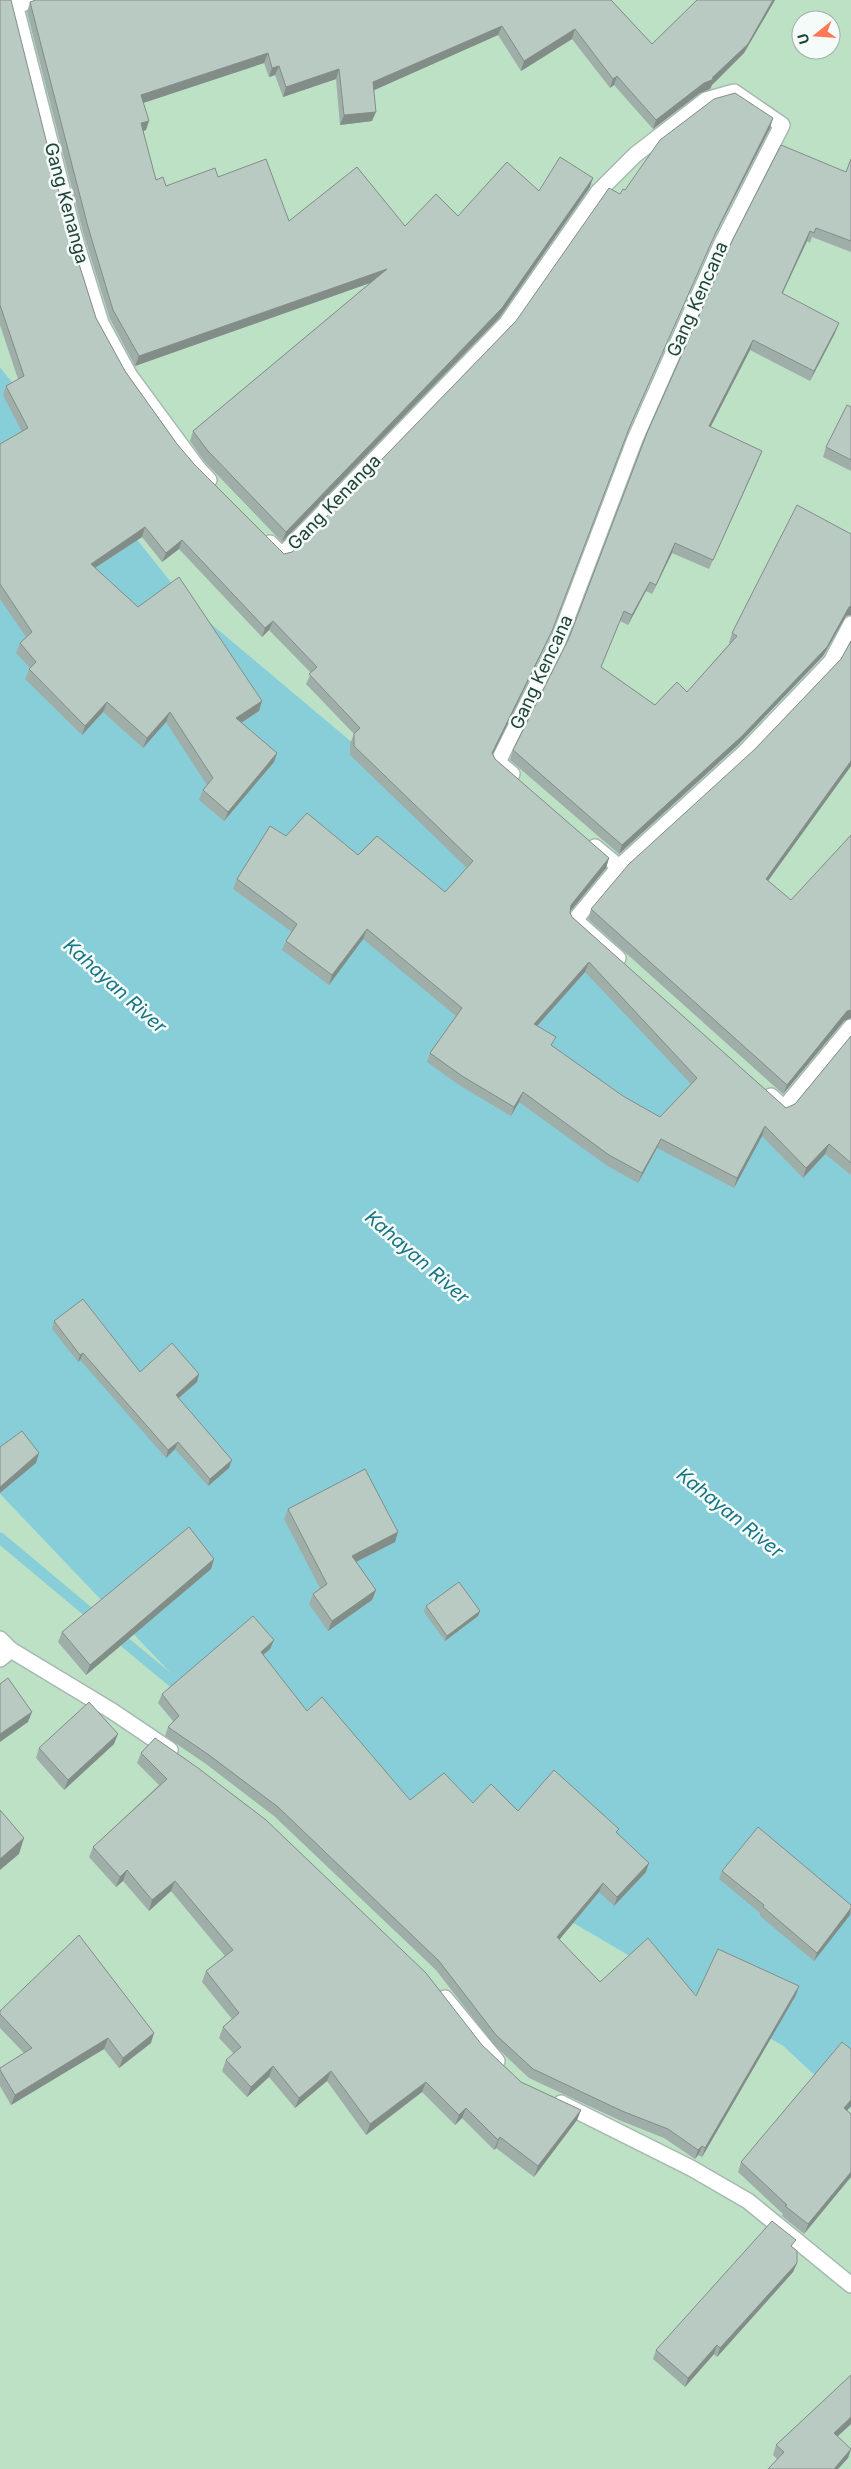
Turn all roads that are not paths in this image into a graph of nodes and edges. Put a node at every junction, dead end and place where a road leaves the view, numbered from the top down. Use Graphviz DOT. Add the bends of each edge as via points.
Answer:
graph roads {
  1 [pos="33,0"];
  2 [pos="15,3"];
  3 [pos="782,125"];
  4 [pos="216,487"];
  5 [pos="262,535"];
  6 [pos="851,624"];
  7 [pos="526,787"];
  8 [pos="583,836"];
  9 [pos="619,867"];
  10 [pos="626,965"];
  11 [pos="851,1027"];
  12 [pos="762,1089"];
  13 [pos="0,1639"];
  14 [pos="5,1655"];
  15 [pos="184,1760"];
  16 [pos="435,1985"];
  17 [pos="511,2074"];
  18 [pos="549,2098"];
  19 [pos="851,2285"];
  1 -- 2 [label="street, Gang Kenanga"];
  2 -- 4 [label="street, Gang Kenanga" via="75,239 101,323 130,376 196,467"];
  3 -- 5 [label="street, Gang Kenanga" via="734,92 706,100 635,155 598,192 506,324 356,480 282,555"];
  3 -- 7 [label="street, Gang Kencana" via="709,271 635,439 557,644 498,762"];
  6 -- 9 [label="street" via="830,662 752,745"];
  8 -- 9 [label="street"];
  9 -- 10 [label="street" via="575,920"];
  11 -- 12 [label="street" via="784,1108"];
  13 -- 14 [label="street"];
  14 -- 15 [label="street" via="112,1711"];
  16 -- 17 [label="street" via="486,2050"];
  18 -- 19 [label="street" via="691,2168 748,2201"];
}
